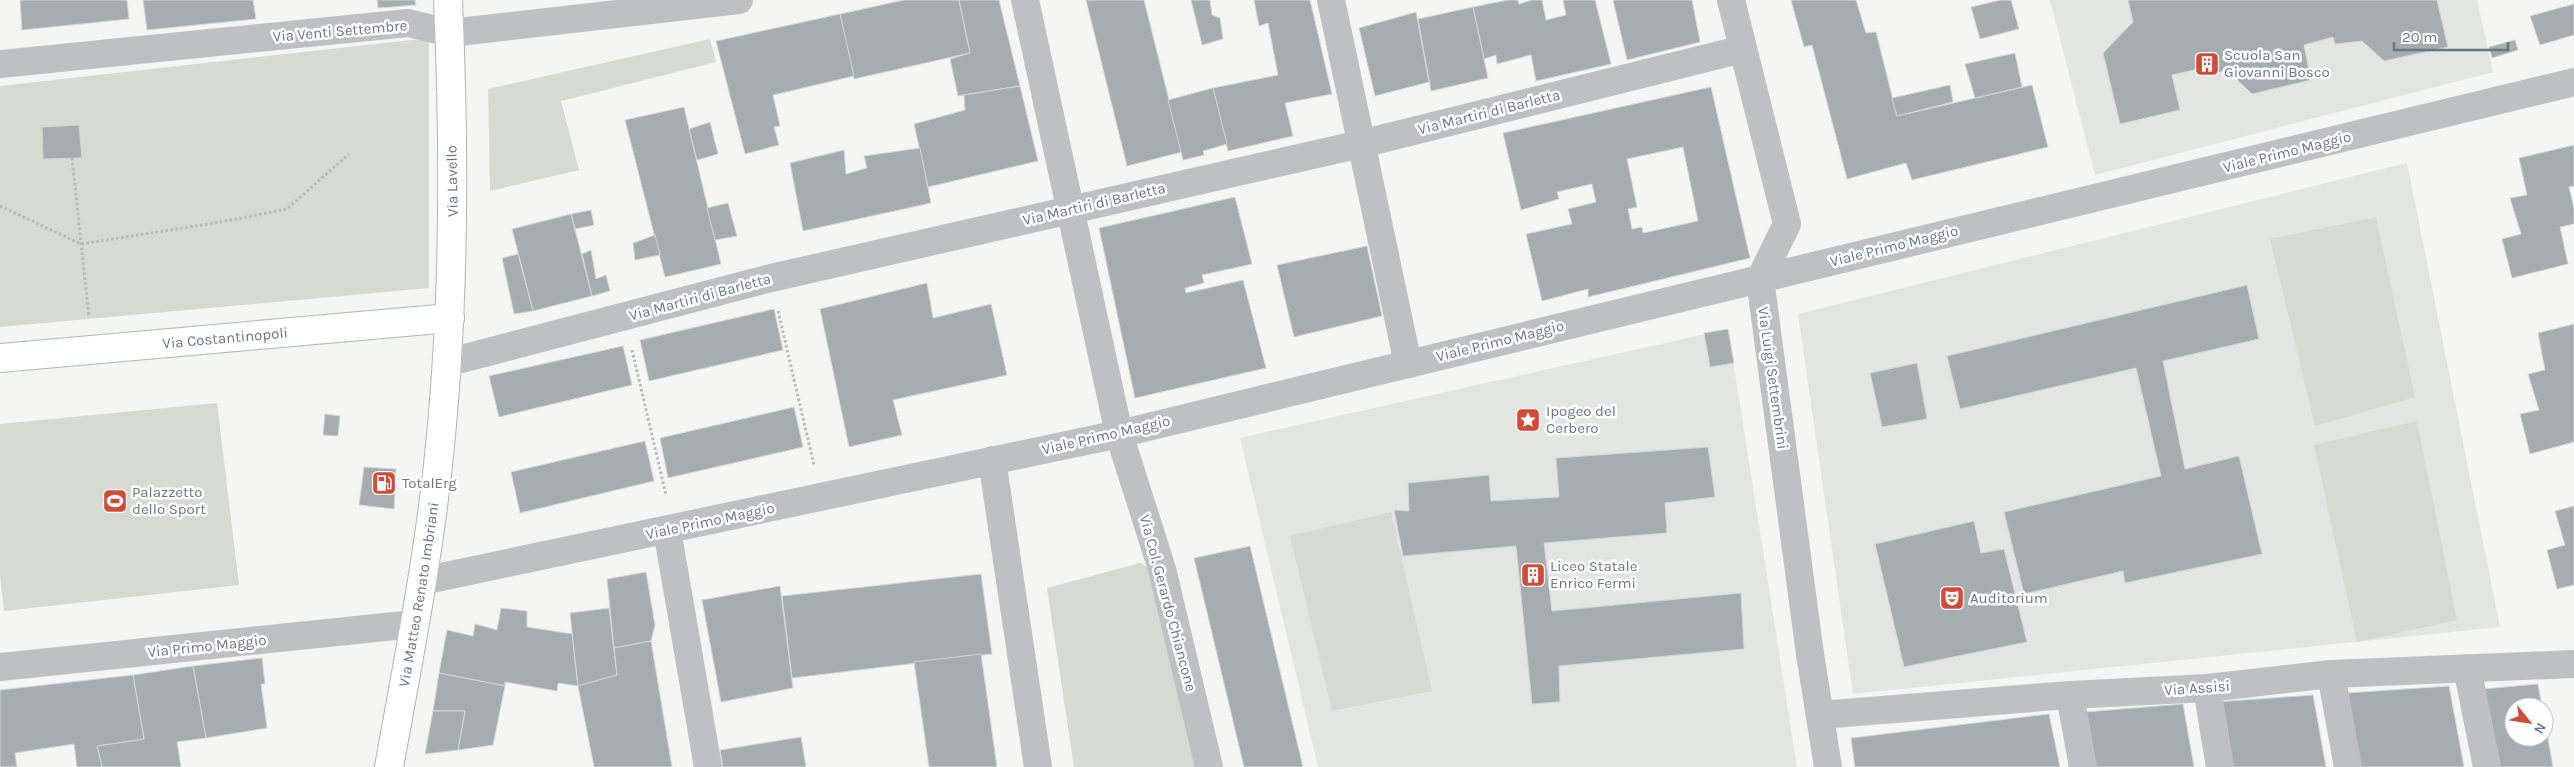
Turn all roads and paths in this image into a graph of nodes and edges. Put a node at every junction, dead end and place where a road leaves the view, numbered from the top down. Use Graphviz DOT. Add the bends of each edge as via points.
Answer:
graph roads {
  1 [pos="448,0"];
  2 [pos="739,0"];
  3 [pos="1025,0"];
  4 [pos="1331,0"];
  5 [pos="1731,0"];
  6 [pos="450,32"];
  7 [pos="1743,49"];
  8 [pos="0,64"];
  9 [pos="2574,82"];
  10 [pos="1362,144"];
  11 [pos="349,154"];
  12 [pos="72,158"];
  13 [pos="0,206"];
  14 [pos="1070,209"];
  15 [pos="81,244"];
  16 [pos="771,278"];
  17 [pos="1760,279"];
  18 [pos="625,317"];
  19 [pos="450,318"];
  20 [pos="92,350"];
  21 [pos="0,358"];
  22 [pos="446,362"];
  23 [pos="1408,364"];
  24 [pos="1119,434"];
  25 [pos="992,460"];
  26 [pos="822,498"];
  27 [pos="671,529"];
  28 [pos="422,581"];
  29 [pos="414,624"];
  30 [pos="2574,664"];
  31 [pos="0,667"];
  32 [pos="2467,668"];
  33 [pos="2331,674"];
  34 [pos="2207,688"];
  35 [pos="2070,695"];
  36 [pos="1820,715"];
  37 [pos="389,767"];
  38 [pos="708,767"];
  39 [pos="1038,767"];
  40 [pos="1210,767"];
  41 [pos="1828,767"];
  42 [pos="2083,767"];
  43 [pos="2220,767"];
  44 [pos="2348,767"];
  45 [pos="2487,767"];
  1 -- 6 [label="street, Via Lavello"];
  2 -- 6 [label="street, Via Venti Settembre"];
  3 -- 14 [label="street, Via Col. Gerardo Chiancone"];
  4 -- 10 [label="street"];
  5 -- 7 [label="street"];
  6 -- 8 [label="street, Via Venti Settembre" via="408,23"];
  6 -- 19 [label="street, Via Lavello" via="453,224"];
  7 -- 10 [label="street, Via Martiri di Barletta"];
  7 -- 17 [label="street" via="1787,224"];
  9 -- 17 [label="street, Viale Primo Maggio"];
  10 -- 14 [label="street, Via Martiri di Barletta"];
  10 -- 23 [label="street"];
  11 -- 15 [label="path" via="287,209"];
  12 -- 15 [label="path"];
  13 -- 15 [label="path"];
  14 -- 16 [label="street, Via Martiri di Barletta"];
  14 -- 24 [label="street, Via Col. Gerardo Chiancone"];
  15 -- 20 [label="path"];
  16 -- 18 [label="street, Via Martiri di Barletta"];
  16 -- 26 [label="path"];
  17 -- 23 [label="street, Viale Primo Maggio"];
  17 -- 36 [label="street, Via Luigi Settembrini"];
  18 -- 22 [label="street, Via Martiri di Barletta"];
  18 -- 27 [label="path"];
  19 -- 20 [label="street, Via Costantinopoli"];
  19 -- 22 [label="street, Via Lavello"];
  20 -- 21 [label="street, Via Costantinopoli"];
  22 -- 28 [label="street, Via Matteo Renato Imbriani" via="438,464"];
  23 -- 24 [label="street, Viale Primo Maggio"];
  24 -- 25 [label="street, Viale Primo Maggio"];
  24 -- 40 [label="street, Via Col. Gerardo Chiancone" via="1162,569"];
  25 -- 26 [label="street, Viale Primo Maggio"];
  25 -- 39 [label="street"];
  26 -- 27 [label="street, Viale Primo Maggio"];
  27 -- 28 [label="street, Viale Primo Maggio"];
  27 -- 38 [label="street"];
  28 -- 29 [label="street, Via Matteo Renato Imbriani"];
  29 -- 31 [label="street, Via Primo Maggio"];
  29 -- 37 [label="street, Via Matteo Renato Imbriani"];
  30 -- 32 [label="street, Via Assisi"];
  32 -- 33 [label="street, Via Assisi"];
  32 -- 45 [label="street"];
  33 -- 34 [label="street, Via Assisi"];
  33 -- 44 [label="street"];
  34 -- 35 [label="street, Via Assisi"];
  34 -- 43 [label="street"];
  35 -- 36 [label="street, Via Assisi"];
  35 -- 42 [label="street"];
  36 -- 41 [label="street, Via Luigi Settembrini"];
}
